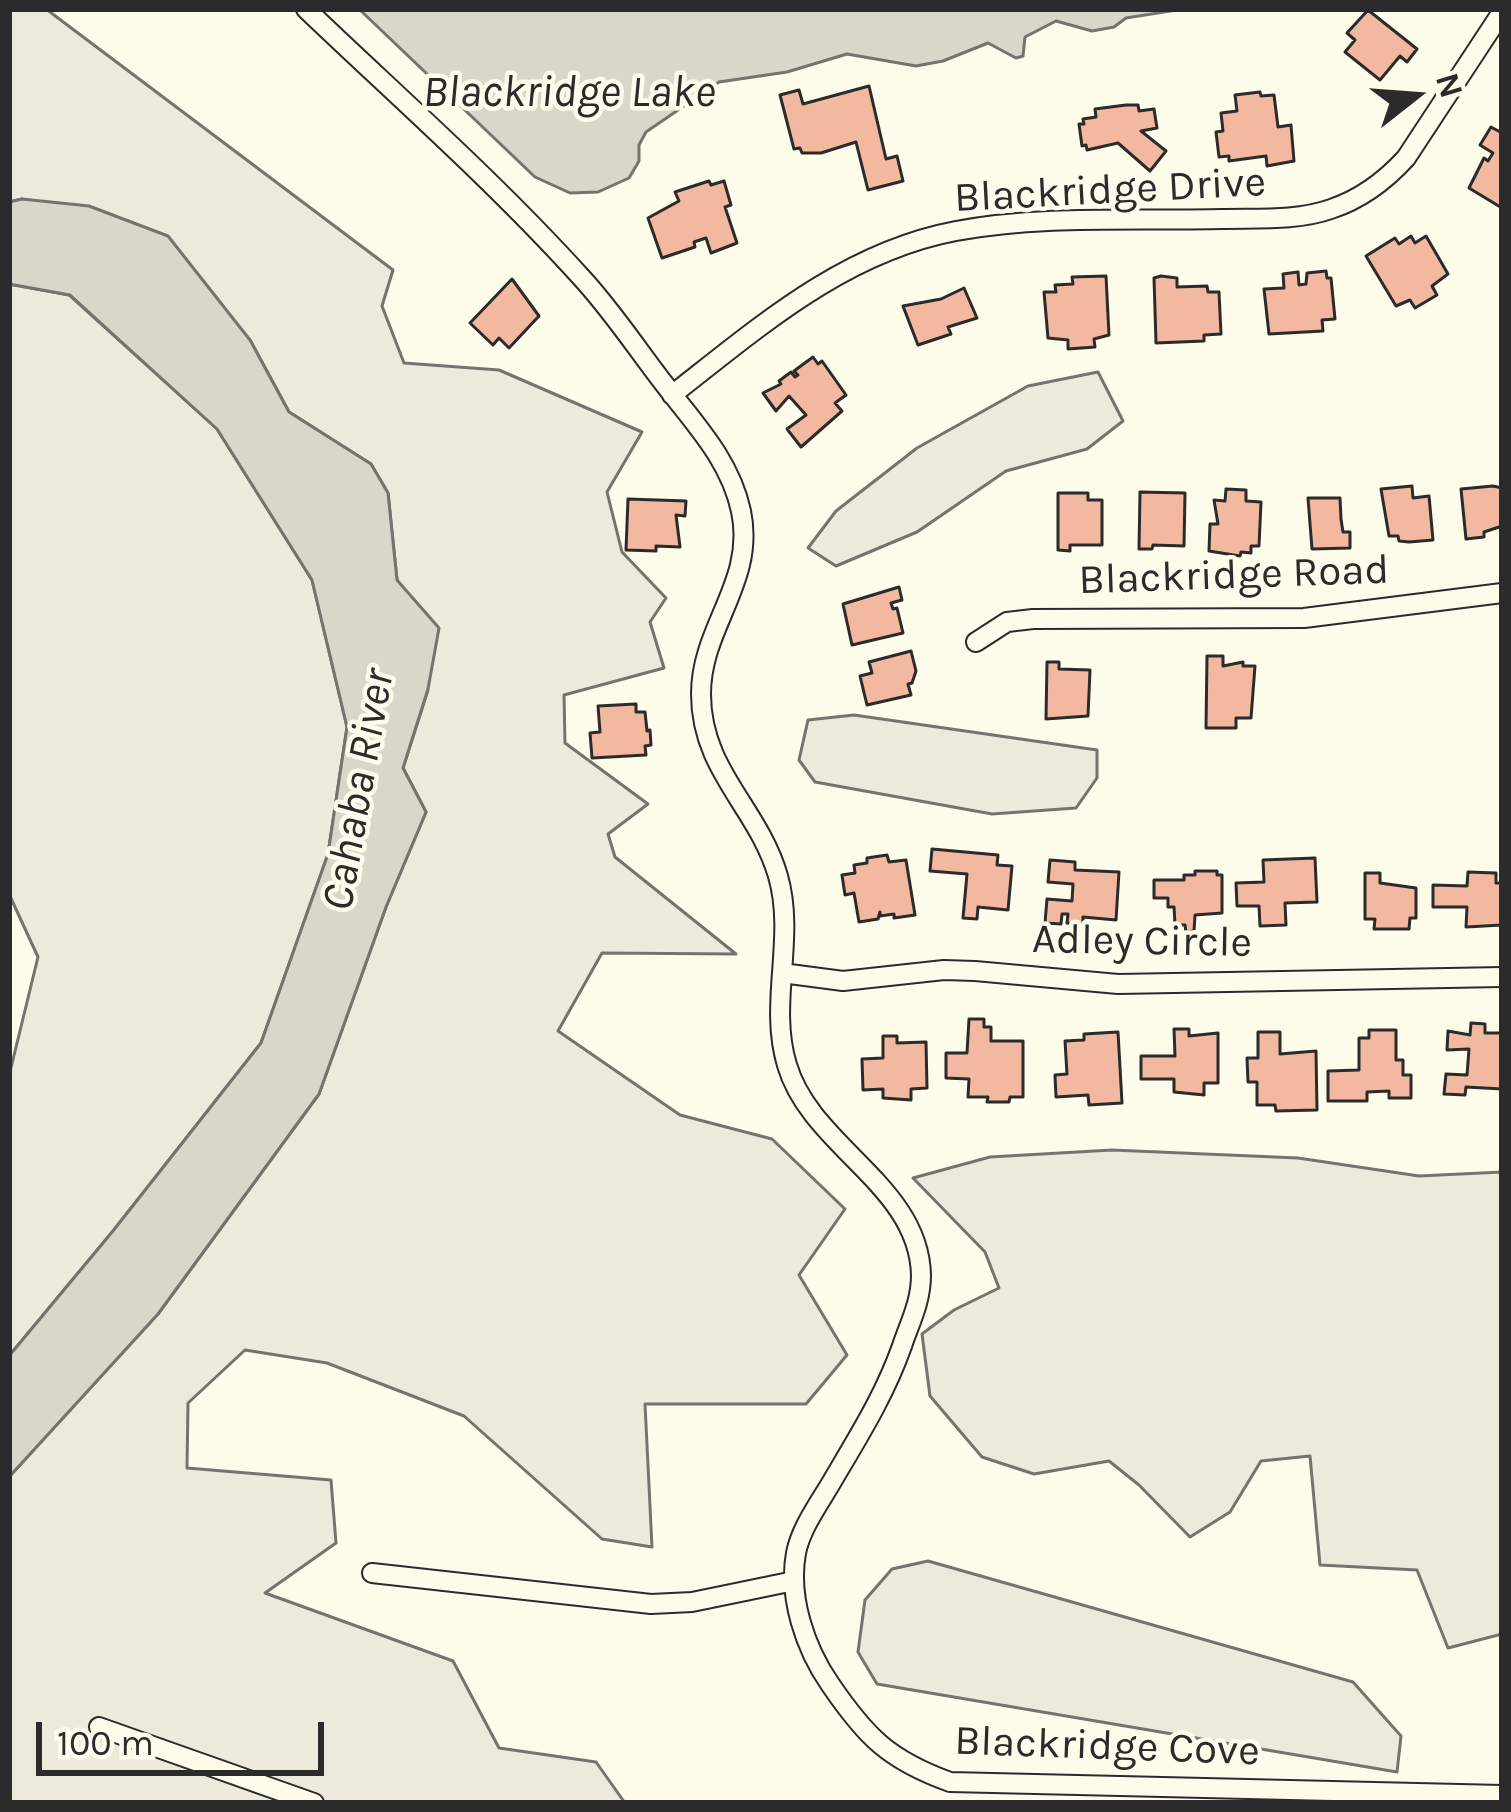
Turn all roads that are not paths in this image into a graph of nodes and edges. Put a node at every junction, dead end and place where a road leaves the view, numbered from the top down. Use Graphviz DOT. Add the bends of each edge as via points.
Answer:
graph roads {
  1 [pos="306,9"];
  2 [pos="1502,12"];
  3 [pos="672,394"];
  4 [pos="1502,593"];
  5 [pos="976,643"];
  6 [pos="782,973"];
  7 [pos="1502,977"];
  8 [pos="372,1573"];
  9 [pos="794,1581"];
  10 [pos="100,1727"];
  11 [pos="972,1794"];
  12 [pos="1502,1795"];
  13 [pos="314,1803"];
  1 -- 3 [label="street, Blackridge Cove" via="582,278"];
  2 -- 3 [label="street, Blackridge Drive" via="1406,158 1351,202 1298,217 953,232 836,275"];
  3 -- 6 [label="street, Blackridge Cove" via="709,439 742,514 742,566 705,657 702,719 719,772 768,845 780,883"];
  4 -- 5 [label="street, Blackridge Road" via="1304,618 1033,619 1007,622"];
  6 -- 7 [label="street, Adley Circle" via="843,981 975,970 1118,984"];
  6 -- 9 [label="street, Blackridge Cove" via="778,1016 794,1087 897,1209 917,1245 921,1273 920,1302 891,1383 808,1522"];
  8 -- 9 [label="street" via="651,1604"];
  9 -- 11 [label="street, Blackridge Cove" via="802,1630 851,1714 908,1767"];
  10 -- 13 [label="street"];
  11 -- 12 [label="street, Blackridge Cove"];
}
